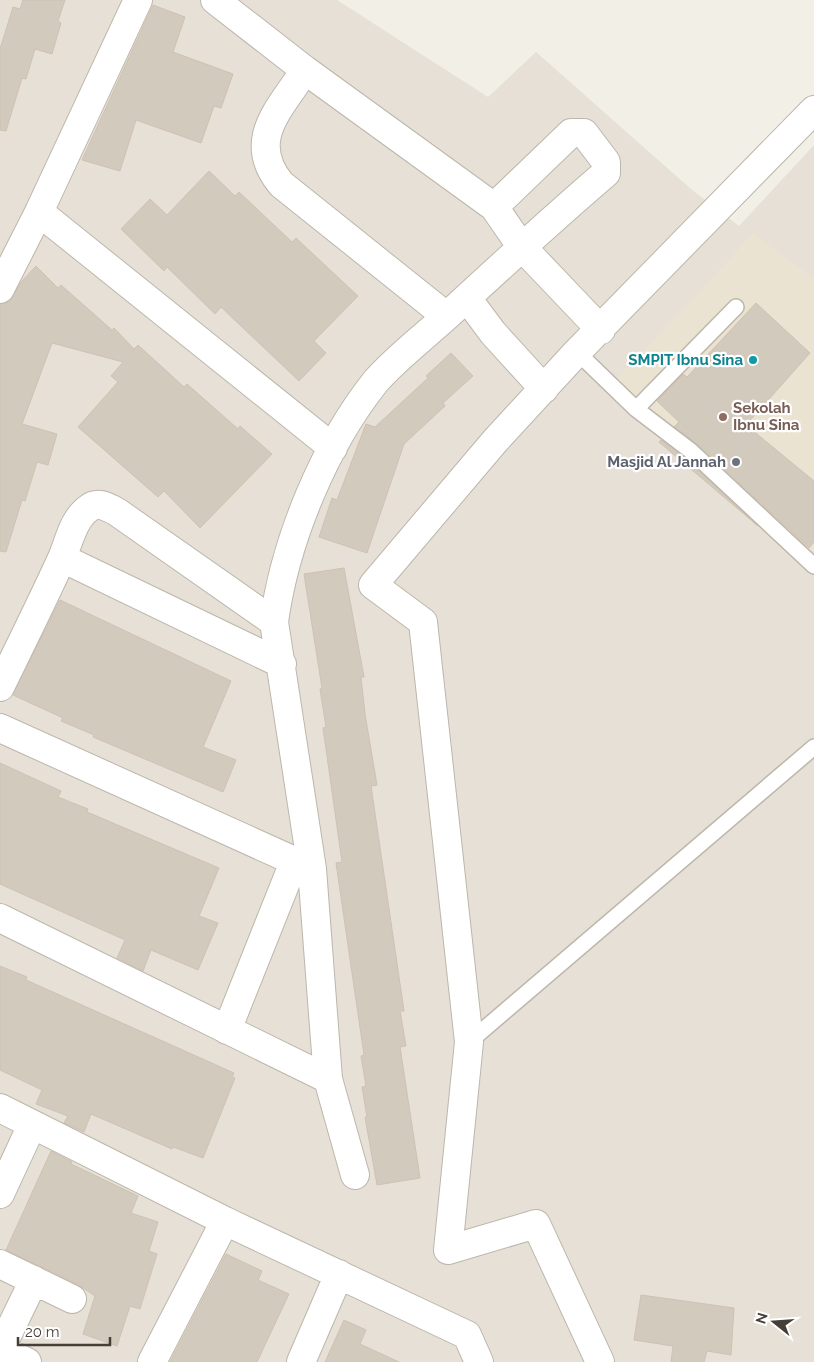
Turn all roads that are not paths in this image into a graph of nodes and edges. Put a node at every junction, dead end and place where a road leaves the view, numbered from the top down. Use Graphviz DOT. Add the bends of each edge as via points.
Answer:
graph roads {
  1 [pos="138,0"];
  2 [pos="215,0"];
  3 [pos="305,70"];
  4 [pos="814,110"];
  5 [pos="494,207"];
  6 [pos="39,212"];
  7 [pos="521,246"];
  8 [pos="0,289"];
  9 [pos="466,298"];
  10 [pos="736,307"];
  11 [pos="446,316"];
  12 [pos="601,330"];
  13 [pos="577,352"];
  14 [pos="544,389"];
  15 [pos="636,409"];
  16 [pos="333,448"];
  17 [pos="62,558"];
  18 [pos="814,566"];
  19 [pos="274,622"];
  20 [pos="282,664"];
  21 [pos="0,687"];
  22 [pos="0,728"];
  23 [pos="814,747"];
  24 [pos="303,865"];
  25 [pos="0,918"];
  26 [pos="227,1030"];
  27 [pos="469,1042"];
  28 [pos="328,1078"];
  29 [pos="0,1108"];
  30 [pos="32,1126"];
  31 [pos="356,1175"];
  32 [pos="0,1194"];
  33 [pos="225,1221"];
  34 [pos="0,1264"];
  35 [pos="339,1274"];
  36 [pos="34,1280"];
  37 [pos="72,1299"];
  38 [pos="468,1335"];
  39 [pos="0,1349"];
  40 [pos="27,1362"];
  41 [pos="152,1362"];
  42 [pos="301,1362"];
  43 [pos="457,1362"];
  44 [pos="479,1362"];
  45 [pos="600,1362"];
  1 -- 6 [label="street"];
  2 -- 3 [label="street"];
  3 -- 5 [label="street"];
  3 -- 11 [label="street" via="266,131 264,154 270,170 281,184"];
  4 -- 12 [label="street"];
  5 -- 7 [label="street"];
  5 -- 7 [label="street" via="571,132 584,133 606,162 606,173"];
  6 -- 8 [label="street"];
  6 -- 16 [label="street"];
  7 -- 9 [label="street"];
  7 -- 12 [label="street"];
  9 -- 11 [label="street"];
  9 -- 14 [label="street"];
  10 -- 15 [label="lane"];
  11 -- 16 [label="street" via="377,380"];
  12 -- 13 [label="street"];
  13 -- 14 [label="street"];
  13 -- 15 [label="lane"];
  14 -- 27 [label="street" via="495,441 373,585 422,622"];
  15 -- 18 [label="lane" via="691,451"];
  16 -- 19 [label="street" via="296,529 279,588"];
  17 -- 19 [label="street" via="76,521 88,508 104,505"];
  17 -- 20 [label="street"];
  17 -- 21 [label="street"];
  19 -- 20 [label="street"];
  20 -- 24 [label="street"];
  22 -- 24 [label="street"];
  23 -- 27 [label="lane"];
  24 -- 26 [label="street"];
  24 -- 28 [label="street"];
  25 -- 26 [label="street"];
  26 -- 28 [label="street"];
  27 -- 45 [label="street" via="448,1250 536,1224"];
  28 -- 31 [label="street"];
  29 -- 30 [label="street"];
  30 -- 32 [label="street"];
  30 -- 33 [label="street"];
  33 -- 35 [label="street"];
  33 -- 41 [label="street"];
  34 -- 36 [label="street"];
  35 -- 38 [label="street"];
  35 -- 42 [label="street"];
  36 -- 37 [label="street"];
  36 -- 39 [label="street"];
  38 -- 43 [label="street"];
  38 -- 44 [label="street"];
  39 -- 40 [label="street"];
}
